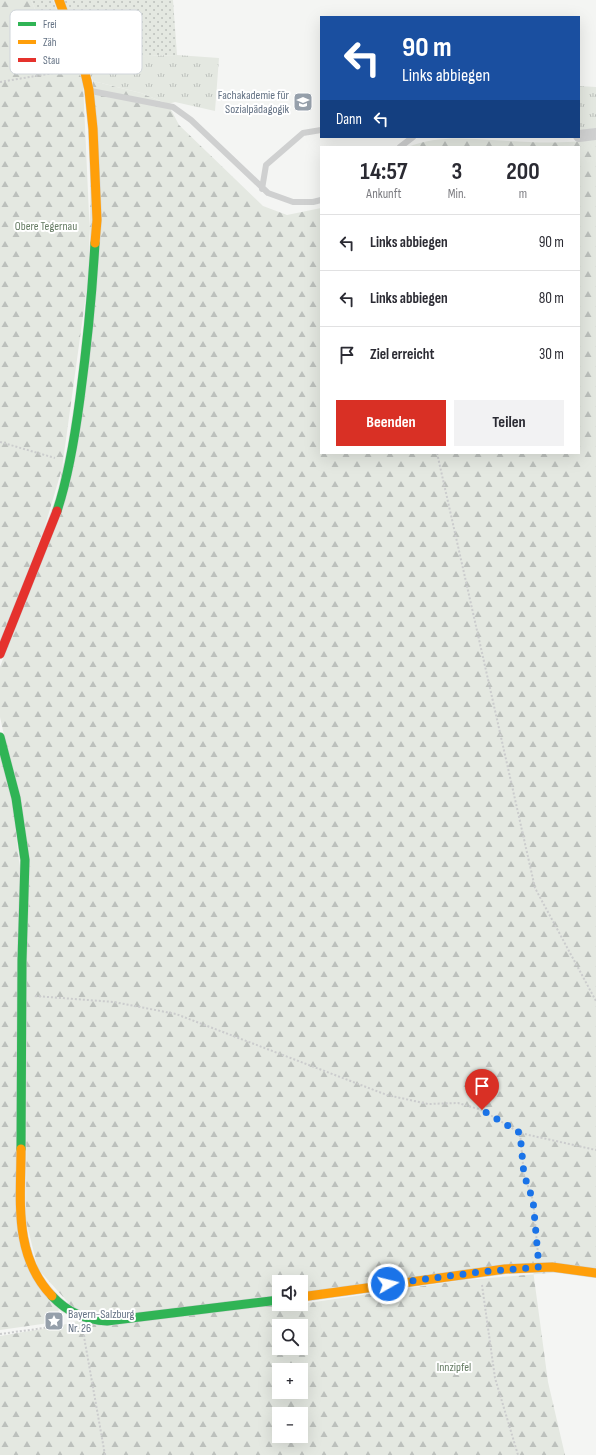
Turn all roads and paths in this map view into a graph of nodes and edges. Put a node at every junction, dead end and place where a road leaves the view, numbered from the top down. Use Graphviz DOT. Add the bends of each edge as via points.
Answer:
graph roads {
  1 [pos="59,0"];
  2 [pos="63,10"];
  3 [pos="48,74"];
  4 [pos="85,74"];
  5 [pos="0,82"];
  6 [pos="89,90"];
  7 [pos="320,130"];
  8 [pos="596,134"];
  9 [pos="580,136"];
  10 [pos="412,138"];
  11 [pos="401,146"];
  12 [pos="262,189"];
  13 [pos="320,200"];
  14 [pos="0,442"];
  15 [pos="437,454"];
  16 [pos="70,462"];
  17 [pos="0,654"];
  18 [pos="0,737"];
  19 [pos="22,998"];
  20 [pos="596,1001"];
  21 [pos="520,1133"];
  22 [pos="596,1150"];
  23 [pos="539,1267"];
  24 [pos="480,1272"];
  25 [pos="596,1273"];
  26 [pos="308,1296"];
  27 [pos="272,1301"];
  28 [pos="74,1313"];
  29 [pos="84,1318"];
  30 [pos="0,1334"];
  31 [pos="105,1455"];
  32 [pos="518,1455"];
  1 -- 2 [label="street"];
  3 -- 5 [label="path"];
  4 -- 6 [label="street"];
  6 -- 12 [label="lane" via="173,108 191,120 233,158"];
  6 -- 16 [label="street" via="96,180 96,257 90,330"];
  7 -- 12 [label="lane" via="303,133 266,165"];
  8 -- 9 [label="street"];
  10 -- 11 [label="lane"];
  12 -- 13 [label="lane" via="274,197 293,202"];
  14 -- 16 [label="path"];
  15 -- 20 [label="path" via="534,888"];
  16 -- 17 [label="street" via="56,515"];
  18 -- 19 [label="street" via="16,798 26,860"];
  19 -- 21 [label="path" via="34,996 114,1002 176,1014 387,1095 428,1104 458,1103 482,1110"];
  19 -- 28 [label="street" via="23,1242 31,1268 39,1280 55,1298"];
  21 -- 22 [label="path"];
  21 -- 23 [label="path" via="524,1175 533,1200"];
  23 -- 24 [label="street"];
  23 -- 25 [label="street"];
  24 -- 26 [label="street"];
  24 -- 32 [label="path" via="495,1378"];
  27 -- 29 [label="street" via="112,1320"];
  28 -- 29 [label="street"];
  28 -- 30 [label="path" via="54,1325"];
  29 -- 31 [label="path" via="83,1333"];
}
